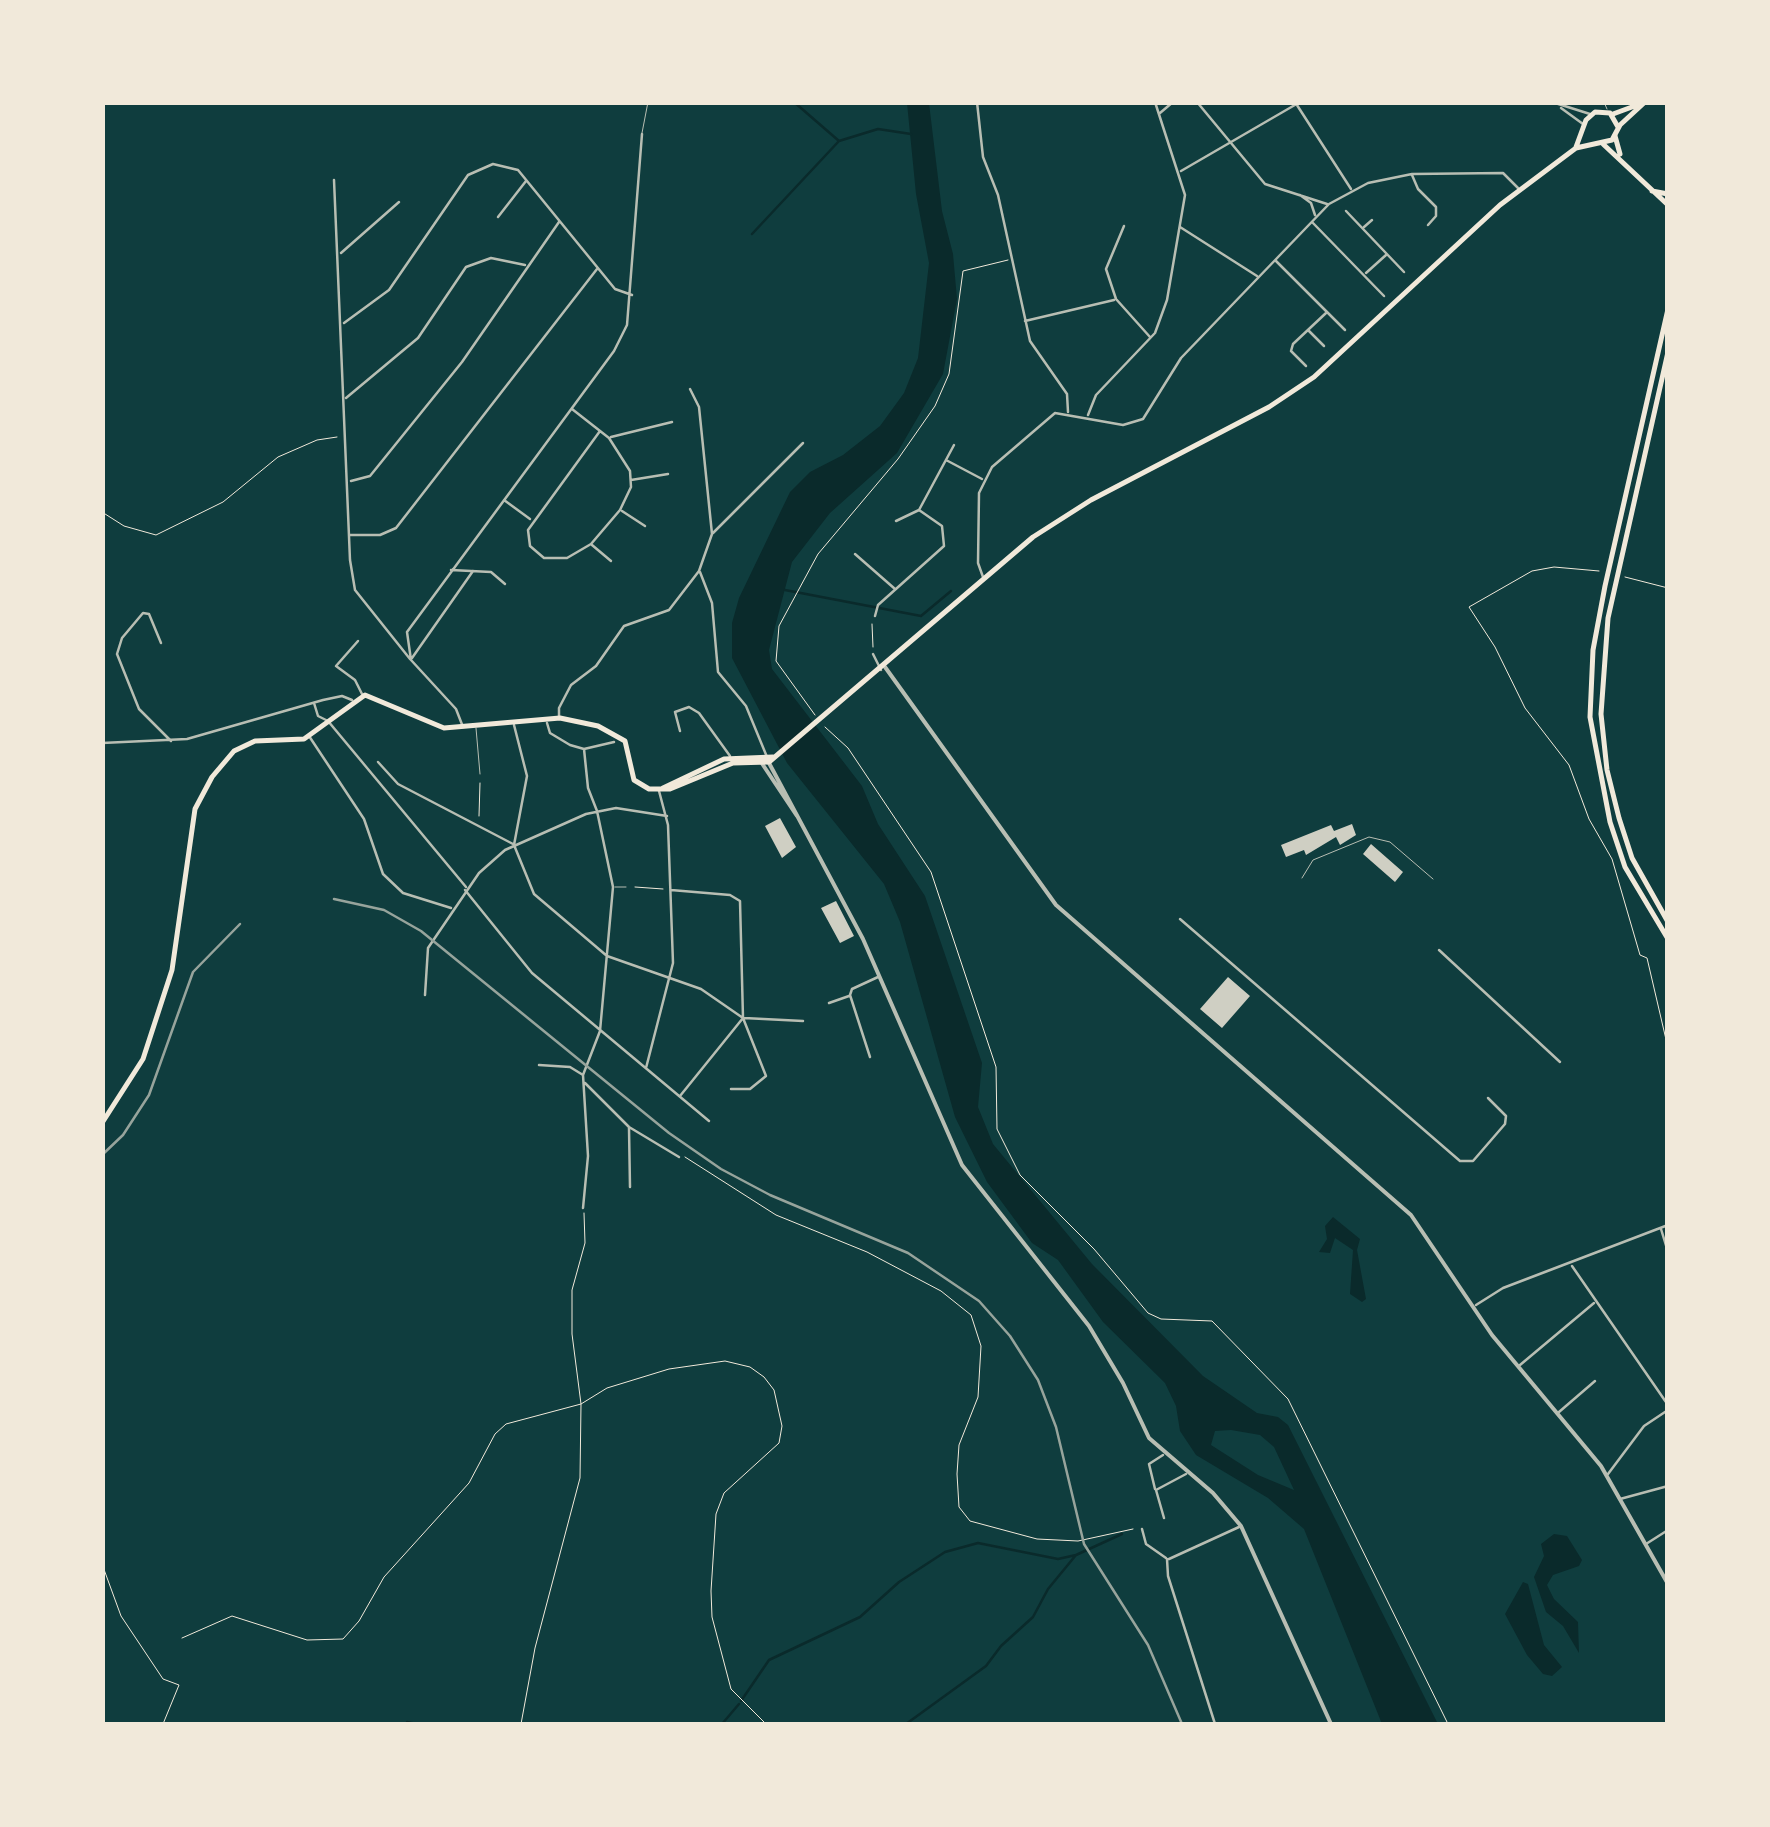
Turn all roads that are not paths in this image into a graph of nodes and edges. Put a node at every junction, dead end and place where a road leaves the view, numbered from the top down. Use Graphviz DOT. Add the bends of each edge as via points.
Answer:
graph roads {
  1 [pos="648,102"];
  2 [pos="976,102"];
  3 [pos="1155,102"];
  4 [pos="1174,102"];
  5 [pos="1197,102"];
  6 [pos="1552,102"];
  7 [pos="1598,102"];
  8 [pos="1604,102"];
  9 [pos="1644,102"];
  10 [pos="1297,103"];
  11 [pos="1593,113"];
  12 [pos="1609,113"];
  13 [pos="1159,114"];
  14 [pos="1585,129"];
  15 [pos="1616,133"];
  16 [pos="642,134"];
  17 [pos="1594,142"];
  18 [pos="1229,143"];
  19 [pos="1603,144"];
  20 [pos="1576,148"];
  21 [pos="1621,157"];
  22 [pos="1181,171"];
  23 [pos="1412,174"];
  24 [pos="334,180"];
  25 [pos="527,180"];
  26 [pos="1645,188"];
  27 [pos="1519,189"];
  28 [pos="1352,190"];
  29 [pos="1299,194"];
  30 [pos="1668,194"];
  31 [pos="399,202"];
  32 [pos="1329,204"];
  33 [pos="1668,206"];
  34 [pos="1346,210"];
  35 [pos="1316,216"];
  36 [pos="498,217"];
  37 [pos="1372,220"];
  38 [pos="560,221"];
  39 [pos="1311,221"];
  40 [pos="1428,225"];
  41 [pos="1124,226"];
  42 [pos="1180,226"];
  43 [pos="1363,228"];
  44 [pos="340,254"];
  45 [pos="1387,254"];
  46 [pos="1275,260"];
  47 [pos="526,265"];
  48 [pos="598,268"];
  49 [pos="1404,272"];
  50 [pos="1364,275"];
  51 [pos="1259,277"];
  52 [pos="632,295"];
  53 [pos="1384,296"];
  54 [pos="1116,300"];
  55 [pos="1668,309"];
  56 [pos="1327,312"];
  57 [pos="1025,321"];
  58 [pos="343,324"];
  59 [pos="1308,330"];
  60 [pos="1345,330"];
  61 [pos="1151,338"];
  62 [pos="1324,346"];
  63 [pos="1668,352"];
  64 [pos="1306,366"];
  65 [pos="690,389"];
  66 [pos="345,398"];
  67 [pos="571,408"];
  68 [pos="1068,412"];
  69 [pos="1088,416"];
  70 [pos="672,422"];
  71 [pos="600,431"];
  72 [pos="609,438"];
  73 [pos="804,442"];
  74 [pos="954,445"];
  75 [pos="946,460"];
  76 [pos="668,474"];
  77 [pos="349,480"];
  78 [pos="631,480"];
  79 [pos="983,480"];
  80 [pos="503,499"];
  81 [pos="620,510"];
  82 [pos="920,510"];
  83 [pos="532,520"];
  84 [pos="896,522"];
  85 [pos="645,526"];
  86 [pos="712,534"];
  87 [pos="350,536"];
  88 [pos="591,544"];
  89 [pos="856,554"];
  90 [pos="611,561"];
  91 [pos="450,570"];
  92 [pos="699,571"];
  93 [pos="473,572"];
  94 [pos="984,579"];
  95 [pos="505,584"];
  96 [pos="896,590"];
  97 [pos="874,616"];
  98 [pos="358,641"];
  99 [pos="162,643"];
  100 [pos="873,654"];
  101 [pos="411,660"];
  102 [pos="882,669"];
  103 [pos="362,695"];
  104 [pos="352,700"];
  105 [pos="314,702"];
  106 [pos="560,718"];
  107 [pos="328,721"];
  108 [pos="547,721"];
  109 [pos="514,725"];
  110 [pos="464,728"];
  111 [pos="476,728"];
  112 [pos="680,731"];
  113 [pos="309,736"];
  114 [pos="171,740"];
  115 [pos="614,742"];
  116 [pos="102,743"];
  117 [pos="584,748"];
  118 [pos="732,760"];
  119 [pos="767,760"];
  120 [pos="378,762"];
  121 [pos="480,774"];
  122 [pos="660,789"];
  123 [pos="597,811"];
  124 [pos="666,816"];
  125 [pos="800,820"];
  126 [pos="514,845"];
  127 [pos="1302,878"];
  128 [pos="1433,879"];
  129 [pos="626,886"];
  130 [pos="613,887"];
  131 [pos="466,889"];
  132 [pos="671,890"];
  133 [pos="452,909"];
  134 [pos="1180,919"];
  135 [pos="1668,922"];
  136 [pos="1668,939"];
  137 [pos="1439,950"];
  138 [pos="607,956"];
  139 [pos="880,976"];
  140 [pos="671,977"];
  141 [pos="425,995"];
  142 [pos="850,996"];
  143 [pos="829,1003"];
  144 [pos="743,1018"];
  145 [pos="802,1021"];
  146 [pos="600,1031"];
  147 [pos="870,1057"];
  148 [pos="1560,1062"];
  149 [pos="538,1065"];
  150 [pos="646,1068"];
  151 [pos="583,1075"];
  152 [pos="584,1082"];
  153 [pos="731,1089"];
  154 [pos="680,1096"];
  155 [pos="1488,1098"];
  156 [pos="708,1121"];
  157 [pos="102,1124"];
  158 [pos="629,1127"];
  159 [pos="680,1157"];
  160 [pos="630,1187"];
  161 [pos="582,1208"];
  162 [pos="1668,1225"];
  163 [pos="1660,1228"];
  164 [pos="1668,1252"];
  165 [pos="1570,1264"];
  166 [pos="1596,1301"];
  167 [pos="1472,1308"];
  168 [pos="1519,1366"];
  169 [pos="1595,1381"];
  170 [pos="1668,1408"];
  171 [pos="1558,1413"];
  172 [pos="1164,1455"];
  173 [pos="1186,1474"];
  174 [pos="1608,1475"];
  175 [pos="1668,1486"];
  176 [pos="1156,1490"];
  177 [pos="1618,1499"];
  178 [pos="1164,1518"];
  179 [pos="1240,1526"];
  180 [pos="1142,1529"];
  181 [pos="1668,1530"];
  182 [pos="1644,1544"];
  183 [pos="1168,1560"];
  184 [pos="1668,1584"];
  185 [pos="1214,1724"];
  186 [pos="1331,1724"];
  1 -- 16 [label="lane"];
  2 -- 57 [label="street"];
  3 -- 13 [label="street"];
  4 -- 13 [label="street"];
  5 -- 18 [label="street"];
  6 -- 11 [label="street"];
  6 -- 14 [label="street"];
  7 -- 11 [label="lane"];
  8 -- 12 [label="lane"];
  9 -- 12 [label="main road"];
  9 -- 15 [label="main road"];
  10 -- 18 [label="street"];
  10 -- 28 [label="street"];
  11 -- 12 [label="main road"];
  11 -- 14 [label="main road"];
  12 -- 15 [label="main road"];
  13 -- 22 [label="street"];
  14 -- 17 [label="main road"];
  14 -- 20 [label="main road"];
  15 -- 19 [label="main road"];
  15 -- 21 [label="main road"];
  16 -- 52 [label="street"];
  17 -- 19 [label="main road"];
  17 -- 20 [label="main road"];
  18 -- 22 [label="street"];
  18 -- 29 [label="street" via="1264,184"];
  19 -- 21 [label="main road"];
  20 -- 27 [label="main road"];
  21 -- 26 [label="main road"];
  22 -- 42 [label="street"];
  23 -- 27 [label="street" via="1503,173"];
  23 -- 28 [label="street"];
  23 -- 40 [label="street" via="1436,206"];
  24 -- 44 [label="street"];
  25 -- 36 [label="street"];
  25 -- 38 [label="street"];
  25 -- 58 [label="street" via="502,164 468,175 389,290"];
  26 -- 30 [label="main road"];
  26 -- 33 [label="main road"];
  27 -- 94 [label="main road" via="1314,378 1070,512"];
  28 -- 32 [label="street"];
  29 -- 32 [label="street"];
  29 -- 35 [label="street"];
  31 -- 44 [label="street"];
  32 -- 35 [label="street"];
  34 -- 43 [label="street"];
  35 -- 39 [label="street"];
  37 -- 43 [label="street"];
  38 -- 47 [label="street"];
  38 -- 48 [label="street"];
  39 -- 46 [label="street"];
  39 -- 50 [label="street"];
  41 -- 54 [label="street" via="1106,262"];
  42 -- 51 [label="street"];
  42 -- 61 [label="street" via="1167,300"];
  43 -- 45 [label="street"];
  44 -- 58 [label="street"];
  45 -- 49 [label="street"];
  45 -- 50 [label="street"];
  46 -- 51 [label="street"];
  46 -- 56 [label="street"];
  47 -- 66 [label="street" via="490,258 466,266 418,338"];
  47 -- 77 [label="street" via="462,362 370,476"];
  48 -- 52 [label="street" via="614,288"];
  48 -- 87 [label="street" via="396,528 380,536"];
  50 -- 53 [label="street"];
  51 -- 69 [label="street" via="1182,358 1143,418 1123,425"];
  52 -- 67 [label="street" via="614,352"];
  54 -- 57 [label="street"];
  54 -- 61 [label="street"];
  55 -- 136 [label="main road" via="1605,586 1591,684 1598,774 1625,866"];
  56 -- 59 [label="street"];
  56 -- 60 [label="street"];
  57 -- 68 [label="street" via="1034,352 1067,394"];
  58 -- 66 [label="street"];
  59 -- 62 [label="street"];
  59 -- 64 [label="street" via="1291,351"];
  61 -- 69 [label="street" via="1096,395"];
  63 -- 135 [label="main road" via="1614,588 1601,714 1607,770 1632,858"];
  65 -- 86 [label="street" via="698,407"];
  66 -- 77 [label="street"];
  67 -- 71 [label="street"];
  67 -- 80 [label="street"];
  68 -- 69 [label="street"];
  68 -- 79 [label="street" via="1042,420"];
  70 -- 72 [label="street"];
  71 -- 72 [label="street"];
  71 -- 83 [label="street"];
  72 -- 78 [label="street"];
  73 -- 86 [label="street"];
  74 -- 75 [label="street"];
  75 -- 79 [label="street"];
  75 -- 82 [label="street"];
  76 -- 78 [label="street"];
  77 -- 87 [label="street"];
  78 -- 81 [label="street"];
  79 -- 94 [label="street" via="978,564"];
  80 -- 83 [label="street"];
  80 -- 91 [label="street"];
  81 -- 85 [label="street"];
  81 -- 88 [label="street"];
  82 -- 84 [label="street"];
  82 -- 96 [label="street" via="942,526 944,546"];
  83 -- 88 [label="street" via="530,546 550,559"];
  86 -- 92 [label="street"];
  87 -- 101 [label="street" via="355,590 375,624"];
  88 -- 90 [label="street"];
  89 -- 96 [label="street"];
  91 -- 93 [label="street"];
  91 -- 101 [label="street" via="407,632"];
  92 -- 106 [label="street" via="668,610 624,626 596,666 571,685"];
  92 -- 119 [label="street" via="712,603 718,672 754,718"];
  93 -- 95 [label="street" via="491,572"];
  93 -- 101 [label="street"];
  94 -- 102 [label="main road"];
  96 -- 97 [label="street"];
  98 -- 103 [label="street" via="336,666"];
  99 -- 114 [label="street" via="143,613 117,654 140,708"];
  100 -- 102 [label="street"];
  101 -- 110 [label="street" via="456,709"];
  102 -- 119 [label="main road"];
  102 -- 167 [label="street" via="1056,905 1411,1215"];
  103 -- 104 [label="main road"];
  103 -- 110 [label="main road" via="432,724"];
  104 -- 105 [label="street"];
  104 -- 107 [label="main road"];
  105 -- 107 [label="street" via="318,716"];
  105 -- 114 [label="street"];
  106 -- 108 [label="main road"];
  106 -- 122 [label="main road" via="617,733 629,748 634,780"];
  107 -- 113 [label="main road"];
  107 -- 131 [label="street"];
  108 -- 109 [label="main road"];
  108 -- 117 [label="street" via="557,739"];
  109 -- 111 [label="main road"];
  109 -- 126 [label="street" via="526,776"];
  110 -- 111 [label="main road"];
  111 -- 121 [label="lane"];
  112 -- 118 [label="street" via="676,712 698,713"];
  113 -- 133 [label="street" via="364,819 383,874 404,893"];
  113 -- 157 [label="main road" via="243,745 206,787 188,832 172,970 143,1059"];
  114 -- 116 [label="street"];
  115 -- 117 [label="street"];
  117 -- 123 [label="street"];
  118 -- 119 [label="main road"];
  118 -- 119 [label="main road"];
  118 -- 122 [label="main road"];
  119 -- 125 [label="street"];
  119 -- 125 [label="street"];
  120 -- 126 [label="street" via="398,784"];
  122 -- 124 [label="street"];
  123 -- 124 [label="street"];
  123 -- 126 [label="street"];
  123 -- 130 [label="street"];
  124 -- 132 [label="street"];
  125 -- 139 [label="street"];
  126 -- 131 [label="street"];
  126 -- 138 [label="street" via="534,894"];
  127 -- 128 [label="lane" via="1314,860 1369,836 1390,842"];
  129 -- 130 [label="lane"];
  130 -- 138 [label="street"];
  131 -- 133 [label="street"];
  131 -- 146 [label="street" via="532,973"];
  132 -- 140 [label="street"];
  132 -- 144 [label="street" via="740,901"];
  133 -- 141 [label="street" via="428,948"];
  134 -- 155 [label="street" via="1464,1163 1505,1124 1506,1116"];
  137 -- 148 [label="street"];
  138 -- 140 [label="street"];
  138 -- 146 [label="street"];
  139 -- 142 [label="street"];
  139 -- 172 [label="street" via="962,1165 1062,1287"];
  140 -- 144 [label="street"];
  140 -- 150 [label="street"];
  142 -- 143 [label="street"];
  142 -- 147 [label="street"];
  144 -- 145 [label="street"];
  144 -- 153 [label="street" via="766,1076 750,1089"];
  144 -- 154 [label="street"];
  146 -- 150 [label="street"];
  146 -- 151 [label="street"];
  149 -- 151 [label="street"];
  150 -- 154 [label="street"];
  151 -- 152 [label="street"];
  152 -- 158 [label="street"];
  152 -- 161 [label="street" via="588,1156"];
  154 -- 156 [label="street"];
  158 -- 159 [label="street"];
  158 -- 160 [label="street"];
  162 -- 163 [label="street"];
  163 -- 164 [label="street"];
  163 -- 165 [label="street"];
  165 -- 166 [label="street"];
  165 -- 167 [label="street" via="1503,1288"];
  166 -- 168 [label="street"];
  166 -- 170 [label="street"];
  167 -- 168 [label="street"];
  168 -- 171 [label="street"];
  169 -- 171 [label="street"];
  170 -- 174 [label="street" via="1644,1426"];
  171 -- 174 [label="street"];
  172 -- 173 [label="street"];
  172 -- 176 [label="street" via="1148,1464"];
  173 -- 176 [label="street"];
  173 -- 179 [label="street" via="1213,1493"];
  174 -- 177 [label="street"];
  175 -- 177 [label="street"];
  176 -- 178 [label="street"];
  177 -- 182 [label="street"];
  179 -- 183 [label="street"];
  179 -- 186 [label="street"];
  180 -- 183 [label="street" via="1146,1544"];
  181 -- 182 [label="street"];
  182 -- 184 [label="street"];
  183 -- 185 [label="street"];
}
